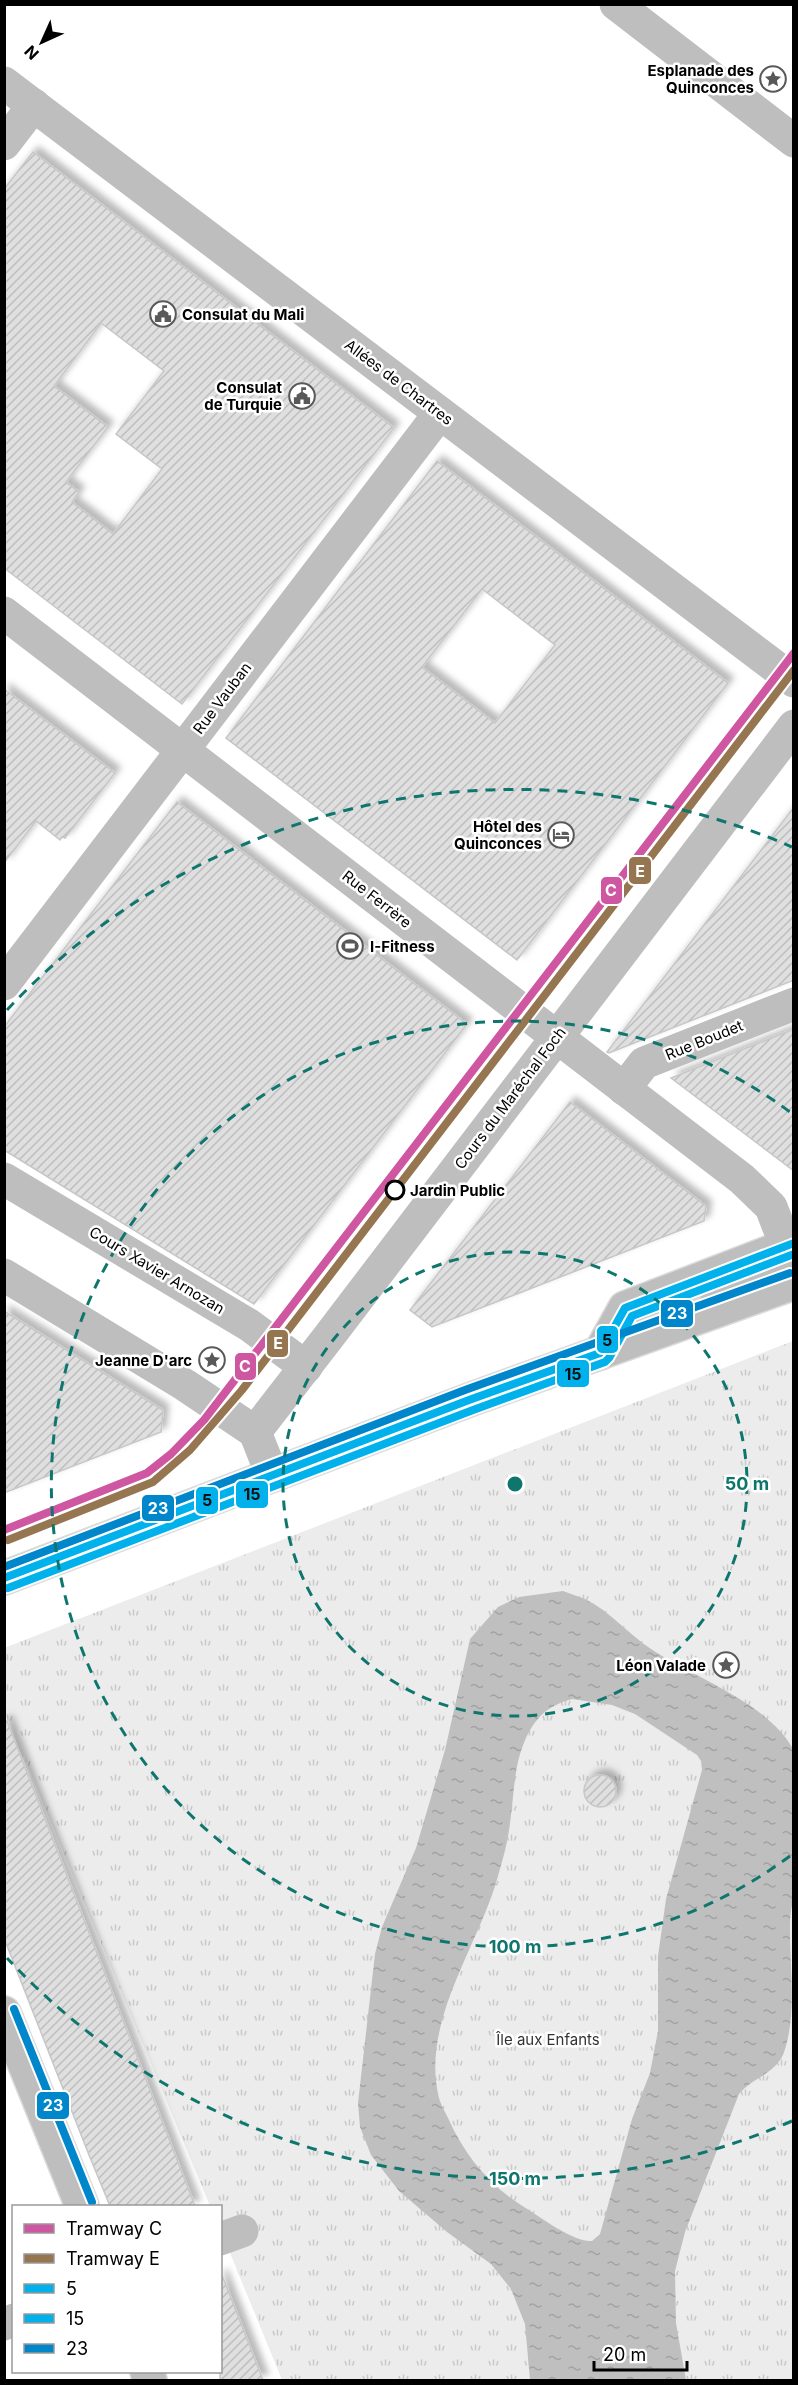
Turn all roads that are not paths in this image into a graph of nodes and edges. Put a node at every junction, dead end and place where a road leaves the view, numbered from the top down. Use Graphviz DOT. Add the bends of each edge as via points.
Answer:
graph roads {
  1 [pos="616,4"];
  2 [pos="4,83"];
  3 [pos="34,105"];
  4 [pos="794,141"];
  5 [pos="4,144"];
  6 [pos="440,413"];
  7 [pos="4,613"];
  8 [pos="794,681"];
  9 [pos="794,726"];
  10 [pos="183,750"];
  11 [pos="4,984"];
  12 [pos="794,1004"];
  13 [pos="557,1036"];
  14 [pos="624,1089"];
  15 [pos="4,1179"];
  16 [pos="790,1245"];
  17 [pos="4,1275"];
  18 [pos="794,1283"];
  19 [pos="696,1319"];
  20 [pos="600,1353"];
  21 [pos="306,1367"];
  22 [pos="255,1432"];
  23 [pos="272,1475"];
  24 [pos="4,1578"];
  25 [pos="7,2027"];
  26 [pos="82,2205"];
  1 -- 4 [label="street"];
  2 -- 3 [label="street, Allées de Chartres"];
  3 -- 5 [label="street"];
  3 -- 6 [label="street, Allées de Chartres"];
  6 -- 8 [label="street, Allées de Chartres"];
  6 -- 10 [label="street, Rue Vauban"];
  7 -- 10 [label="street, Rue Ferrère"];
  9 -- 13 [label="street, Cours du Maréchal Foch"];
  10 -- 11 [label="street, Rue Vauban"];
  10 -- 13 [label="street, Rue Ferrère"];
  12 -- 14 [label="street, Rue Boudet" via="644,1063"];
  13 -- 14 [label="street, Rue Ferrère"];
  13 -- 21 [label="street, Cours du Maréchal Foch"];
  14 -- 16 [label="street, Rue Ferrère" via="742,1179 771,1207"];
  15 -- 21 [label="street, Cours Xavier Arnozan" via="249,1325"];
  16 -- 19 [label="street" via="771,1267"];
  16 -- 20 [label="street" via="625,1308"];
  17 -- 22 [label="street"];
  18 -- 19 [label="street"];
  19 -- 20 [label="street"];
  20 -- 23 [label="street"];
  21 -- 22 [label="street, Cours du Maréchal Foch"];
  22 -- 23 [label="street"];
  23 -- 24 [label="street"];
  25 -- 26 [label="street"];
}
